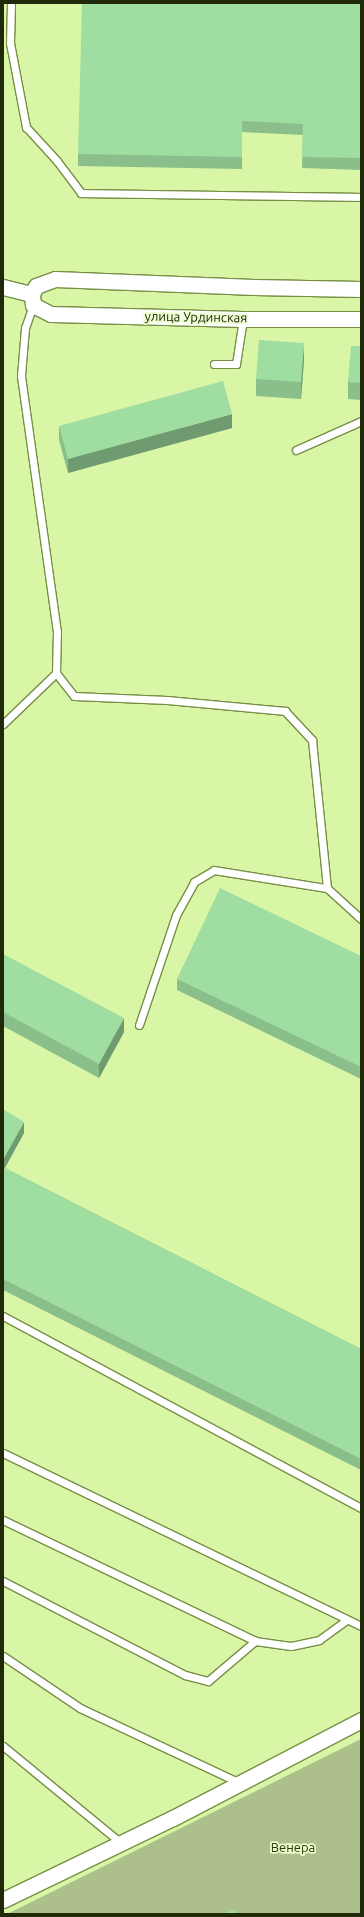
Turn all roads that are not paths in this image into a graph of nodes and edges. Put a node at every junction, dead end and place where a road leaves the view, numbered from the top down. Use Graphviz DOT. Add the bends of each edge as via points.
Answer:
graph roads {
  1 [pos="11,3"];
  2 [pos="361,197"];
  3 [pos="3,287"];
  4 [pos="361,289"];
  5 [pos="32,300"];
  6 [pos="243,319"];
  7 [pos="361,319"];
  8 [pos="214,364"];
  9 [pos="361,421"];
  10 [pos="296,450"];
  11 [pos="56,673"];
  12 [pos="3,724"];
  13 [pos="326,888"];
  14 [pos="361,919"];
  15 [pos="139,1025"];
  16 [pos="3,1316"];
  17 [pos="3,1453"];
  18 [pos="361,1508"];
  19 [pos="3,1520"];
  20 [pos="3,1581"];
  21 [pos="348,1620"];
  22 [pos="361,1626"];
  23 [pos="255,1641"];
  24 [pos="3,1656"];
  25 [pos="361,1720"];
  26 [pos="3,1746"];
  27 [pos="240,1782"];
  28 [pos="121,1843"];
  29 [pos="3,1900"];
  1 -- 2 [label="lane" via="10,43 26,127 81,192"];
  3 -- 5 [label="street, улица Урдинская"];
  4 -- 5 [label="street" via="55,279 36,286"];
  5 -- 6 [label="street, улица Урдинская" via="51,314"];
  5 -- 11 [label="lane" via="25,328 21,376 57,631"];
  6 -- 7 [label="street, улица Урдинская"];
  6 -- 8 [label="lane" via="236,364"];
  9 -- 10 [label="lane"];
  11 -- 12 [label="lane"];
  11 -- 13 [label="lane" via="74,696 167,700 285,711 312,740"];
  13 -- 14 [label="lane"];
  13 -- 15 [label="lane" via="214,870 194,882 176,915"];
  16 -- 18 [label="lane"];
  17 -- 21 [label="lane"];
  19 -- 23 [label="lane"];
  20 -- 23 [label="lane" via="185,1675 208,1681"];
  21 -- 22 [label="lane"];
  21 -- 23 [label="lane" via="319,1640 291,1646"];
  24 -- 27 [label="lane" via="80,1708"];
  25 -- 27 [label="street"];
  26 -- 28 [label="lane"];
  27 -- 28 [label="street"];
  28 -- 29 [label="street"];
}
